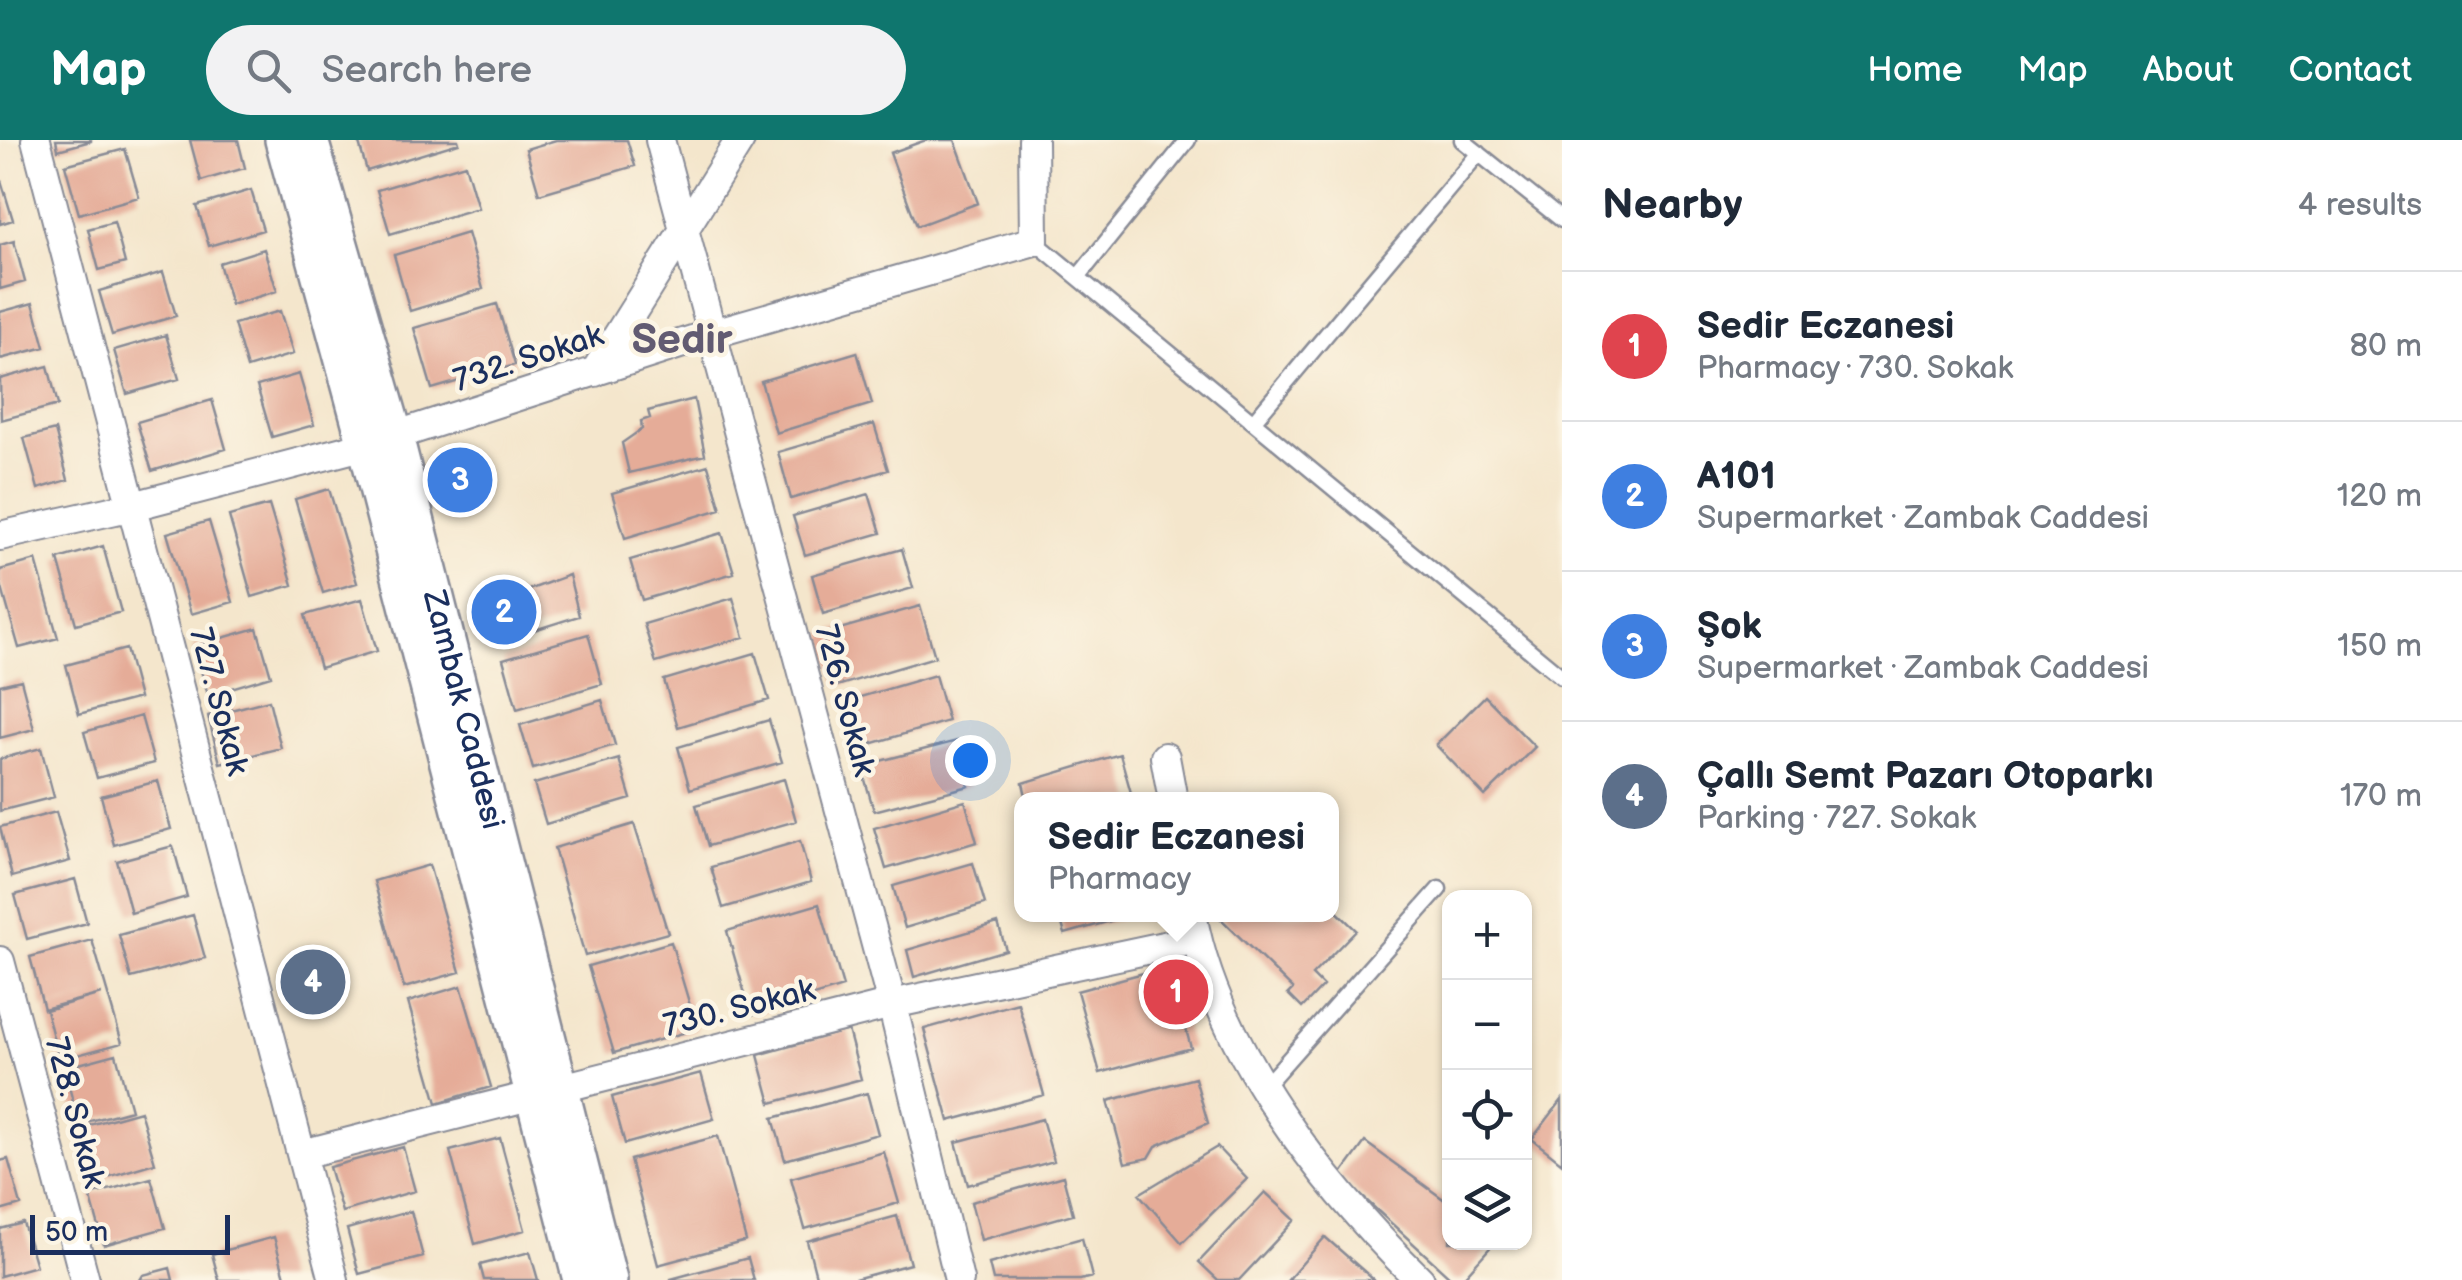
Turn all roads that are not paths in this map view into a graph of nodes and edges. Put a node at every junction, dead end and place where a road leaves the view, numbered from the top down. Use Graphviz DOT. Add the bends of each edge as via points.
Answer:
graph roads {
  1 [pos="36,140"];
  2 [pos="284,140"];
  3 [pos="310,140"];
  4 [pos="660,140"];
  5 [pos="740,140"];
  6 [pos="1034,140"];
  7 [pos="1188,140"];
  8 [pos="1462,140"];
  9 [pos="1479,154"];
  10 [pos="1562,220"];
  11 [pos="685,232"];
  12 [pos="1034,241"];
  13 [pos="1078,277"];
  14 [pos="712,334"];
  15 [pos="595,372"];
  16 [pos="1253,422"];
  17 [pos="381,441"];
  18 [pos="133,506"];
  19 [pos="0,536"];
  20 [pos="1562,678"];
  21 [pos="1165,757"];
  22 [pos="1171,792"];
  23 [pos="1439,889"];
  24 [pos="1195,927"];
  25 [pos="0,961"];
  26 [pos="892,1004"];
  27 [pos="1265,1086"];
  28 [pos="549,1092"];
  29 [pos="302,1154"];
  30 [pos="1417,1279"];
  31 [pos="85,1280"];
  32 [pos="334,1280"];
  33 [pos="581,1280"];
  34 [pos="609,1280"];
  35 [pos="960,1280"];
  1 -- 18 [label="street, 727. Sokak"];
  2 -- 17 [label="street, Zambak Caddesi"];
  3 -- 17 [label="street, Zambak Caddesi"];
  4 -- 11 [label="street, 726. Sokak"];
  5 -- 11 [label="street"];
  6 -- 12 [label="street"];
  7 -- 13 [label="lane"];
  8 -- 9 [label="lane"];
  9 -- 10 [label="lane"];
  9 -- 16 [label="lane"];
  11 -- 14 [label="street, 726. Sokak"];
  11 -- 15 [label="street"];
  12 -- 13 [label="lane"];
  12 -- 14 [label="street, 732. Sokak"];
  13 -- 16 [label="lane"];
  14 -- 15 [label="street, 732. Sokak"];
  14 -- 26 [label="street, 726. Sokak"];
  15 -- 17 [label="street, 732. Sokak"];
  16 -- 20 [label="lane"];
  17 -- 18 [label="street, 732. Sokak"];
  17 -- 28 [label="street, Zambak Caddesi"];
  18 -- 19 [label="street, 732. Sokak"];
  18 -- 29 [label="street, 727. Sokak"];
  21 -- 22 [label="street"];
  23 -- 27 [label="lane"];
  24 -- 26 [label="street, 730. Sokak"];
  24 -- 27 [label="street" via="1230,1028"];
  25 -- 31 [label="street, 728. Sokak"];
  26 -- 28 [label="street, 730. Sokak"];
  26 -- 35 [label="street, 726. Sokak"];
  27 -- 30 [label="street" via="1302,1149"];
  28 -- 29 [label="street, 730. Sokak"];
  28 -- 33 [label="street, Zambak Caddesi"];
  28 -- 34 [label="street, Zambak Caddesi"];
  29 -- 32 [label="street, 727. Sokak"];
}
